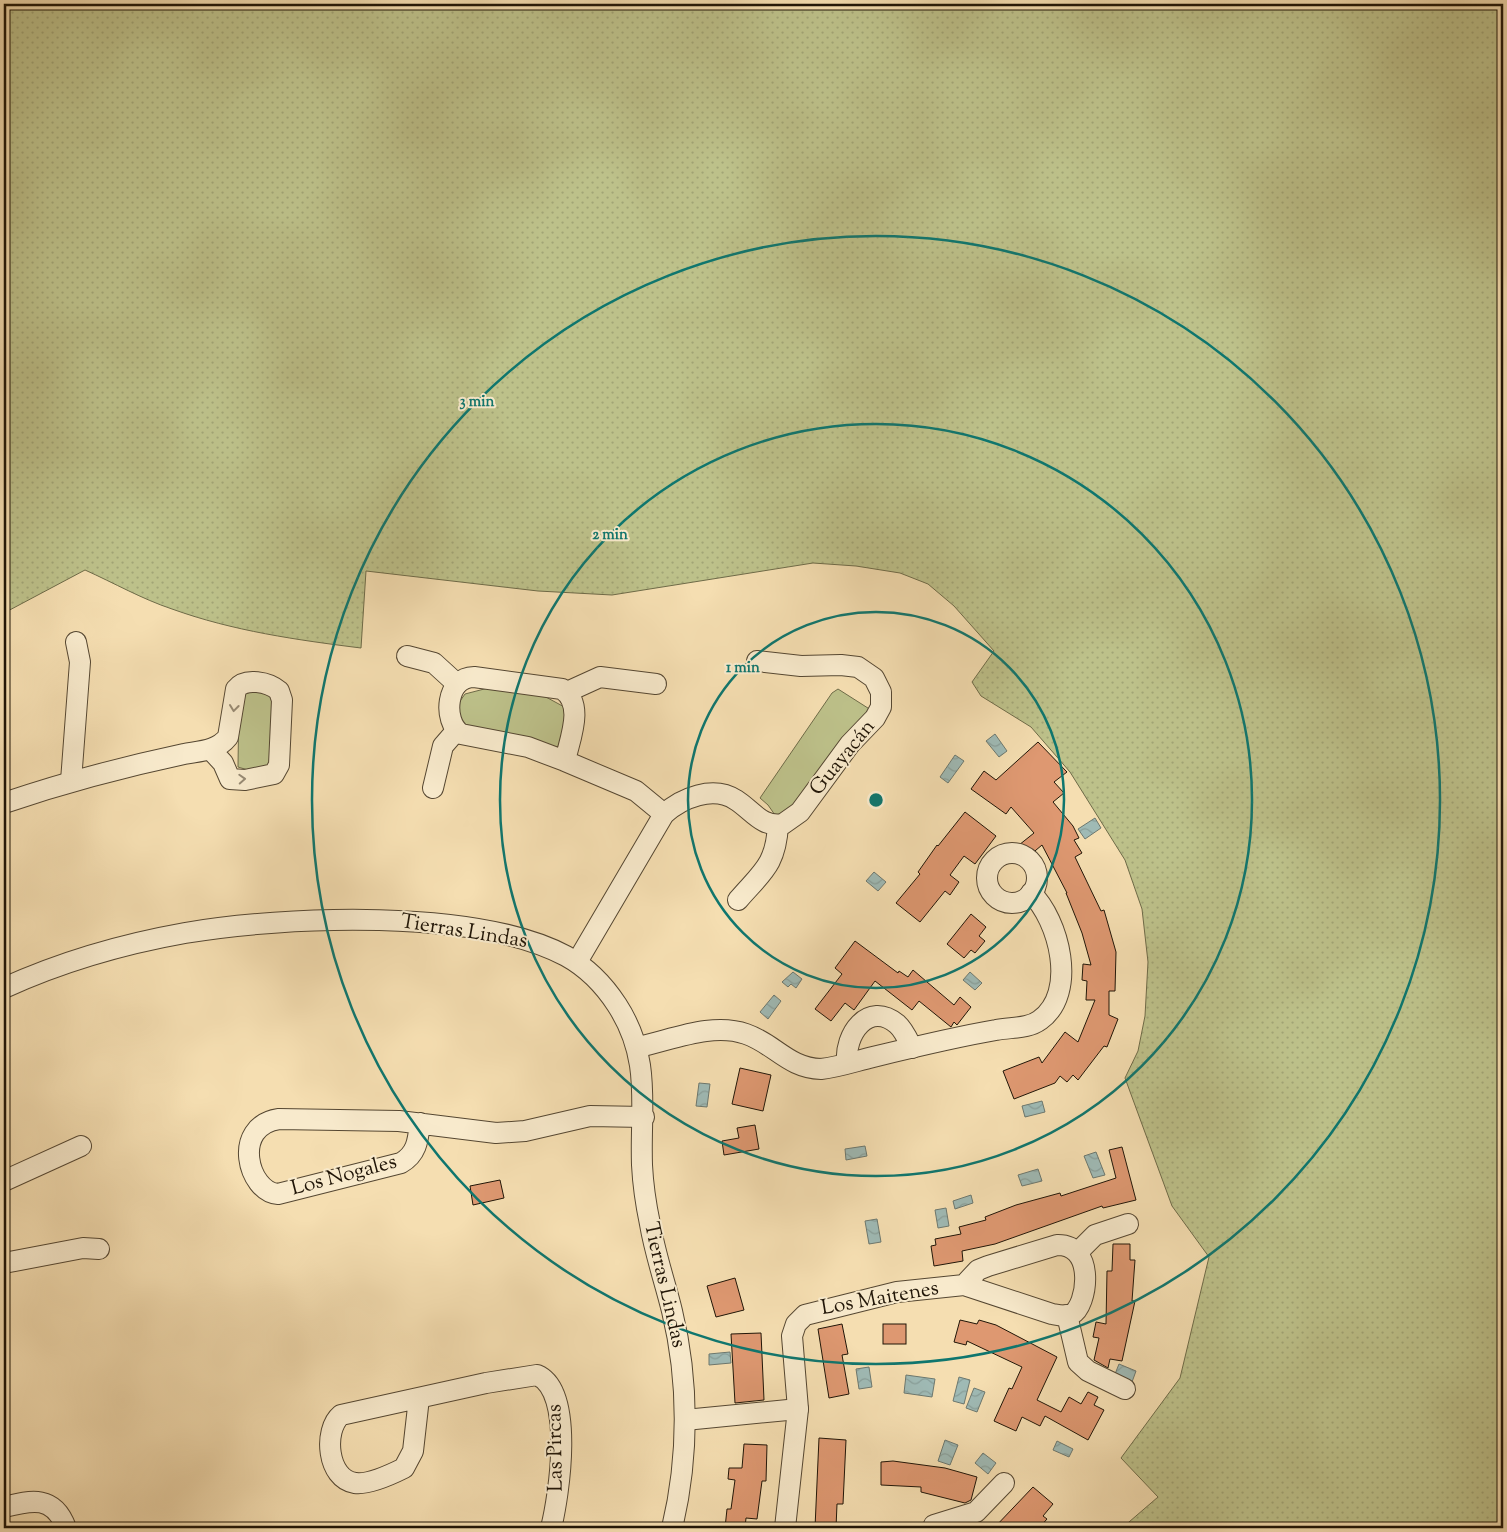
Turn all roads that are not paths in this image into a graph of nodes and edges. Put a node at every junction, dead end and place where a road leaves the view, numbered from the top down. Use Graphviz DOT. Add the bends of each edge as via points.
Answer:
graph roads {
  1 [pos="76,642"];
  2 [pos="407,656"];
  3 [pos="757,661"];
  4 [pos="457,684"];
  5 [pos="656,684"];
  6 [pos="567,692"];
  7 [pos="456,731"];
  8 [pos="211,750"];
  9 [pos="565,761"];
  10 [pos="71,781"];
  11 [pos="433,788"];
  12 [pos="4,803"];
  13 [pos="664,814"];
  14 [pos="778,825"];
  15 [pos="1031,893"];
  16 [pos="738,900"];
  17 [pos="577,962"];
  18 [pos="4,988"];
  19 [pos="638,1047"];
  20 [pos="912,1048"];
  21 [pos="847,1063"];
  22 [pos="644,1117"];
  23 [pos="420,1123"];
  24 [pos="81,1146"];
  25 [pos="4,1181"];
  26 [pos="1128,1224"];
  27 [pos="99,1249"];
  28 [pos="1078,1252"];
  29 [pos="4,1263"];
  30 [pos="964,1285"];
  31 [pos="1067,1315"];
  32 [pos="1125,1389"];
  33 [pos="419,1398"];
  34 [pos="798,1409"];
  35 [pos="685,1420"];
  36 [pos="1004,1483"];
  37 [pos="4,1507"];
  38 [pos="66,1528"];
  39 [pos="551,1528"];
  40 [pos="672,1528"];
  41 [pos="785,1528"];
  42 [pos="934,1528"];
  1 -- 10 [label="street" via="80,662"];
  2 -- 4 [label="street" via="434,663"];
  3 -- 14 [label="street, Guayacán" via="812,667 850,665 869,673 881,692 881,706 875,718 845,750 800,812"];
  4 -- 6 [label="street" via="464,678 474,677 557,687"];
  4 -- 7 [label="street" via="451,698 451,722"];
  5 -- 6 [label="street" via="600,677"];
  6 -- 9 [label="street" via="572,697 575,710"];
  7 -- 9 [label="street" via="472,738 528,747"];
  7 -- 11 [label="street" via="443,746"];
  8 -- 8 [label="street, one-way" via="230,779 245,780 274,774 279,765 282,700 279,691 250,682 239,685 228,737"];
  8 -- 10 [label="street" via="140,762"];
  9 -- 13 [label="street" via="636,790"];
  10 -- 12 [label="street"];
  13 -- 14 [label="street" via="688,798 721,795 737,800 765,823"];
  13 -- 17 [label="street"];
  14 -- 16 [label="street" via="776,848 771,860"];
  15 -- 20 [label="street" via="1050,918 1059,948 1060,987 1049,1012 1028,1026"];
  17 -- 18 [label="street, Tierras Lindas" via="536,943 474,929 392,921 298,922 214,928 146,941 66,964"];
  17 -- 19 [label="street, Tierras Lindas" via="612,998"];
  19 -- 21 [label="street" via="723,1029 755,1038 787,1060 804,1067 830,1068"];
  19 -- 22 [label="street, Tierras Lindas" via="643,1074"];
  20 -- 21 [label="street"];
  20 -- 21 [label="street" via="896,1023 873,1017 853,1031 847,1047"];
  22 -- 23 [label="street, Los Nogales" via="590,1116 510,1133"];
  22 -- 35 [label="street, Tierras Lindas" via="642,1166 645,1198 676,1332 684,1382"];
  23 -- 23 [label="street, Los Nogales" via="279,1119 263,1123 253,1134 249,1146 256,1178 263,1189 278,1194 401,1162 413,1154 419,1140"];
  24 -- 25 [label="street"];
  26 -- 28 [label="street" via="1095,1235"];
  27 -- 29 [label="street" via="83,1248"];
  28 -- 30 [label="street, Los Maitenes" via="1066,1246 1049,1248 984,1267"];
  28 -- 31 [label="street" via="1085,1266 1082,1300 1076,1311"];
  30 -- 31 [label="street, Los Maitenes" via="1052,1314"];
  30 -- 34 [label="street, Los Maitenes" via="882,1294 805,1314 796,1324 792,1336"];
  31 -- 32 [label="street" via="1078,1362 1088,1371"];
  33 -- 33 [label="street, Las Pircas" via="413,1451 404,1468 361,1483 350,1481 339,1473 330,1446 331,1429 337,1419 347,1412"];
  33 -- 39 [label="street, Las Pircas" via="531,1374 547,1380 555,1393 561,1452 560,1486"];
  34 -- 35 [label="street"];
  34 -- 41 [label="street, Los Maitenes"];
  35 -- 40 [label="street, Tierras Lindas" via="680,1489"];
  36 -- 42 [label="street" via="976,1512 934,1525"];
  37 -- 38 [label="street" via="22,1502 42,1502 55,1509"];
}
